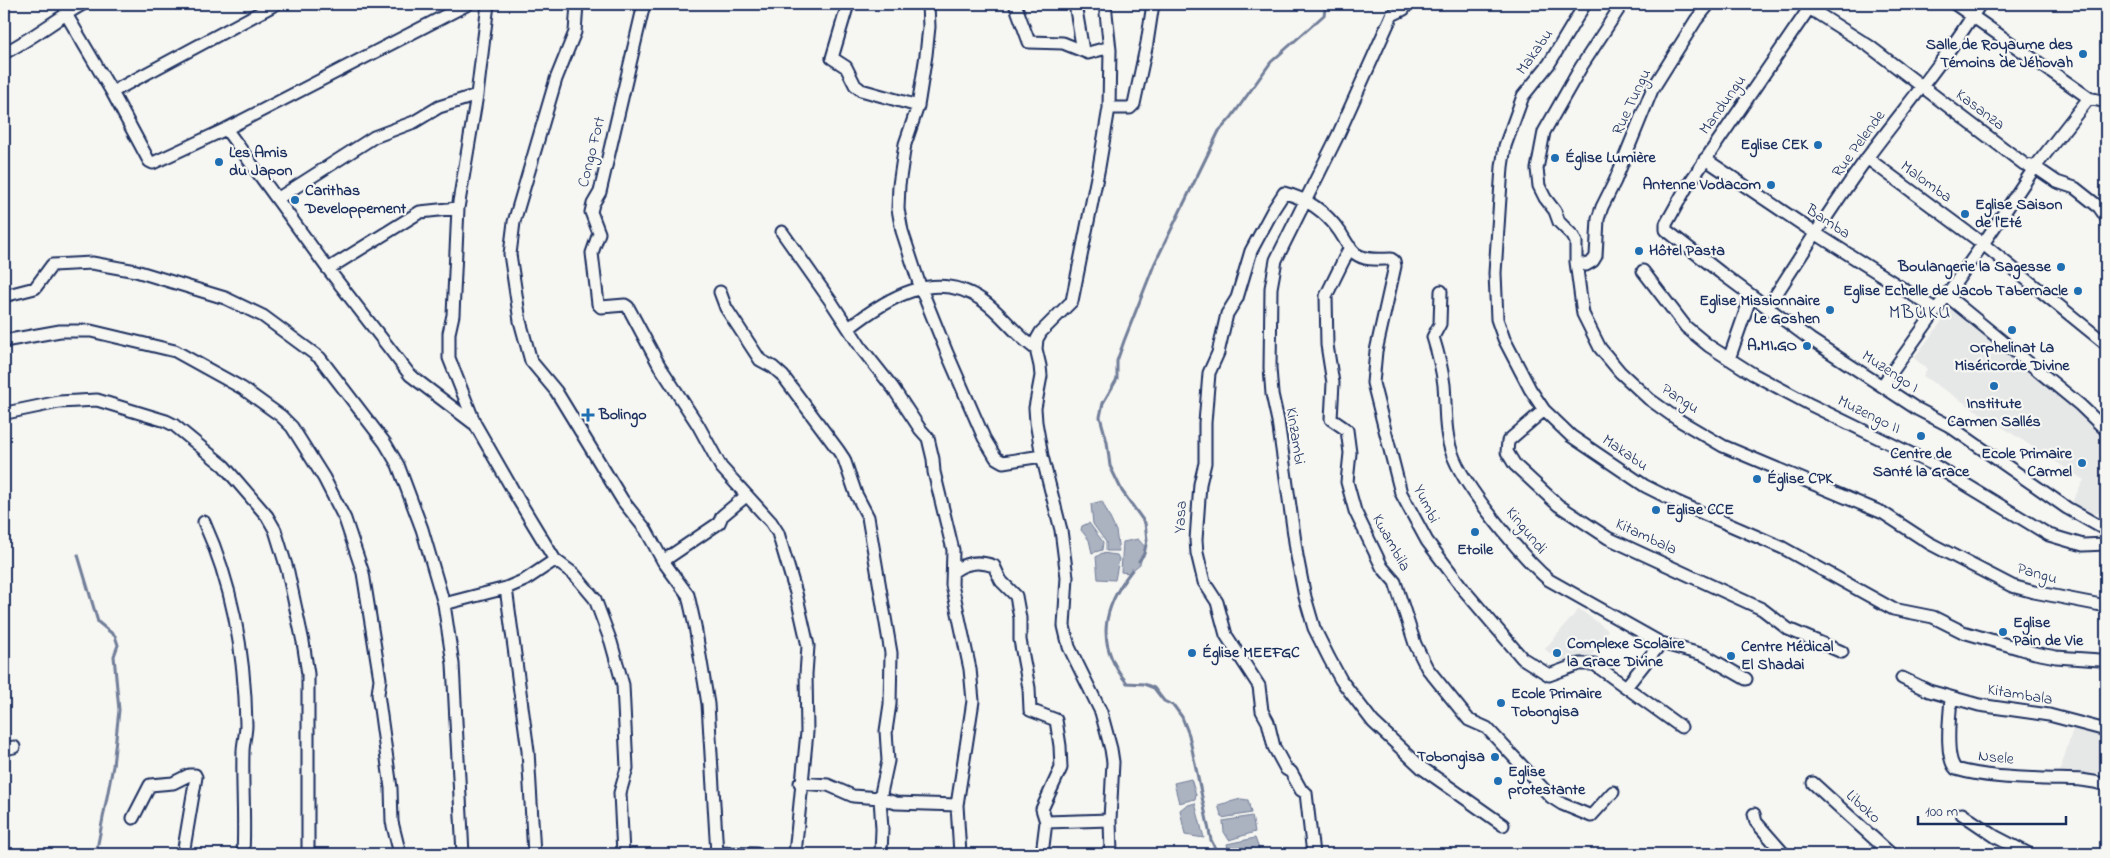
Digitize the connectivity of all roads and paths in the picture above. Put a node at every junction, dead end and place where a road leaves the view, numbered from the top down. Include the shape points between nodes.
1 (83, 4) edge
2 (276, 4) edge
3 (468, 4) edge
4 (488, 4) edge
5 (577, 4) edge
6 (644, 4) edge
7 (848, 4) edge
8 (928, 4) edge
9 (1015, 4) edge
10 (1075, 4) edge
11 (1105, 4) edge
12 (1153, 4) edge
13 (1407, 4) edge
14 (1585, 4) edge
15 (1622, 4) edge
16 (1709, 4) edge
17 (1955, 4) edge
18 (1980, 4) edge
19 (1810, 6) edge
20 (65, 9) edge
21 (1973, 16) junction
22 (1110, 50) junction
23 (1083, 51) junction
24 (4, 53) edge
25 (1922, 87) junction
26 (112, 92) junction
27 (477, 95) junction
28 (2089, 98) junction
29 (2106, 102) edge
30 (918, 106) junction
31 (1109, 108) junction
32 (226, 129) junction
33 (1867, 158) junction
34 (1705, 159) junction
35 (2035, 167) junction
36 (277, 199) junction
37 (1307, 200) junction
38 (458, 208) junction
39 (2106, 217) edge
40 (1665, 227) joint
41 (782, 232) dead end
42 (1815, 233) junction
43 (1983, 244) junction
44 (1350, 247) junction
45 (1576, 262) junction
46 (328, 269) junction
47 (1643, 271) dead end
48 (920, 286) junction
49 (1440, 290) dead end
50 (720, 292) dead end
51 (1946, 295) junction
52 (4, 296) edge
53 (1752, 296) junction
54 (1768, 307) junction
55 (1935, 309) junction
56 (849, 328) junction
57 (4, 341) edge
58 (2106, 344) edge
59 (1036, 349) junction
60 (1729, 359) junction
61 (1882, 386) junction
62 (1544, 410) junction
63 (6, 414) dead end
64 (475, 424) junction
65 (2106, 430) edge
66 (1042, 456) junction
67 (746, 496) junction
68 (204, 522) dead end
69 (2106, 530) edge
70 (2106, 544) edge
71 (555, 560) junction
72 (663, 561) junction
73 (954, 571) junction
74 (506, 588) junction
75 (444, 604) junction
76 (2106, 606) edge
77 (1661, 643) junction
78 (1842, 652) dead end
79 (2106, 662) edge
80 (1902, 678) dead end
81 (1746, 679) dead end
82 (1626, 687) junction
83 (1951, 698) junction
84 (1681, 727) dead end
85 (2106, 730) edge
86 (800, 783) junction
87 (1814, 783) dead end
88 (2106, 785) edge
89 (1613, 792) dead end
90 (880, 798) junction
91 (957, 805) junction
92 (1754, 814) dead end
93 (1962, 814) dead end
94 (132, 818) dead end
95 (1110, 820) junction
96 (1046, 822) junction
97 (1503, 825) dead end
98 (795, 852) edge
99 (717, 853) edge
100 (183, 854) edge
101 (242, 854) edge
102 (308, 854) edge
103 (400, 854) edge
104 (463, 854) edge
105 (534, 854) edge
106 (623, 854) edge
107 (756, 854) edge
108 (881, 854) edge
109 (960, 854) edge
110 (1042, 854) edge
111 (1111, 854) edge
112 (1313, 854) edge
113 (1784, 854) edge
114 (1891, 854) edge
115 (2029, 854) edge

1 - 20 street
2 - 26 street
3 - 32 street
4 - 27 street
5 - 72 street via 575,32 556,79 514,222 510,254 517,302 531,361 556,391
6 - 67 street, Congo Fort via 600,192 591,212 598,233 592,253 600,306 628,307 721,468
7 - 30 street via 832,58 846,67 861,90
8 - 30 street via 928,41
9 - 23 street via 1029,42 1063,43
10 - 23 street
11 - 22 street
12 - 31 street via 1134,104 1130,108
13 - 37 street, Kinzambi via 1392,15
14 - 62 street, Makabu via 1549,64 1523,96 1505,146 1502,167 1495,273 1497,319 1504,339
15 - 45 street, Pangu via 1544,132 1537,169 1539,186 1559,222 1576,242
16 - 45 street, Rue Tungu via 1652,90 1602,207 1598,219 1596,256 1586,265
17 - 21 street
18 - 21 street, Rue Pelende
19 - 25 street, Kasanza
19 - 34 street, Mandungu
20 - 24 street via 28,41
20 - 26 street
21 - 25 street, Rue Pelende
21 - 28 street
22 - 23 street
22 - 31 street
25 - 33 street, Rue Pelende
25 - 35 street, Kasanza via 2024,164
26 - 32 street via 153,163
27 - 36 street via 439,107 414,122 374,137
27 - 38 street
28 - 29 street
28 - 35 street
30 - 48 street via 905,144 898,208
31 - 59 street via 1075,292 1068,307 1041,332
32 - 36 street
33 - 42 street, Rue Pelende
33 - 43 street, Malomba
34 - 40 street, Mandungu
34 - 42 street, Bamba
35 - 39 street, Kasanza via 2057,182 2075,188 2099,207
35 - 43 street
36 - 46 street
37 - 44 street via 1332,220
37 - 97 street, Kinzambi via 1272,272 1270,368 1297,556 1314,628 1341,680 1373,722 1422,768
37 - 112 street, Yasa via 1282,194 1251,251 1237,298 1227,314 1208,379 1205,463 1200,484 1196,540 1204,582 1217,602 1226,635 1259,686 1262,711 1274,747 1286,769 1306,793
38 - 46 street via 420,212
38 - 64 street via 448,358
40 - 53 street, Muzengo I
41 - 56 street
42 - 54 street, Rue Pelende
42 - 55 street, Bamba
43 - 51 street
43 - 58 street, Malomba
44 - 82 street, Yumbi via 1363,257 1394,261 1372,383 1401,493 1427,541 1522,658 1550,676 1579,664 1594,664
44 - 89 street, Kwambila via 1326,296 1327,345 1333,383 1331,420 1347,430 1350,453 1348,482 1355,511 1382,567 1394,582 1415,644 1427,668 1469,720 1487,728 1551,797 1591,816
45 - 76 street, Pangu via 1583,314 1597,343 1634,386 1677,419 1723,446 1883,513 1929,543 2012,586
46 - 64 street via 410,375
47 - 60 street, Muzengo II via 1686,327
48 - 56 street via 876,307
48 - 59 street via 950,286 968,292 982,300
48 - 66 street via 968,401 996,458 1003,462
49 - 77 street, Kingundi via 1440,324 1433,337 1442,374 1452,454 1467,481 1524,555 1549,580
50 - 90 street via 726,308 760,360 783,376 844,459 868,517 891,653 886,731 888,761
51 - 55 street
51 - 65 street
52 - 75 street via 35,288 52,265 92,263 136,271 225,298 263,316 320,358 385,443 398,465 422,529
53 - 54 street, Muzengo I
53 - 60 street
54 - 61 street, Muzengo I
55 - 61 street
56 - 73 street via 928,438 953,550
57 - 103 street via 60,331 91,331 175,351 242,388 292,427 338,503 363,573 380,674 378,694 391,788 392,822
59 - 66 street via 1040,376 1035,408
60 - 70 street, Muzengo II via 1812,405 1932,464 2049,534 2083,545
61 - 69 street, Muzengo I via 1948,425 2067,508
62 - 78 street, Kitambala via 1508,441 1507,452 1515,464 1558,505 1608,538 1762,610 1788,629
62 - 79 street, Makabu via 1571,436 1645,486 1783,548 1893,609 1933,617 1963,632 2035,653
63 - 102 street via 59,402 97,400 166,421 224,466 267,516 275,530 288,572 308,674
64 - 71 street
66 - 95 street via 1060,530 1067,577 1064,626 1070,647 1101,712 1111,749
67 - 72 street via 722,516 719,523
67 - 86 street via 778,533 807,632 807,732
68 - 101 street via 220,559 244,666 246,728 242,752 245,822
71 - 74 street
71 - 106 street via 574,574 595,598 622,681 626,768 620,793
72 - 99 street via 688,595 695,626 708,704
73 - 91 street via 952,585 970,669 973,700
73 - 96 street via 962,565 986,563 994,566 1001,581 1016,596 1030,710 1056,720 1060,746 1061,768 1042,809
74 - 75 street
74 - 105 street via 528,751
75 - 104 street via 453,664
77 - 81 street, Kingundi via 1704,655
77 - 82 street
80 - 83 street, Kitambala
82 - 84 street, Yumbi
83 - 85 street, Kitambala via 1980,706 2049,715
83 - 88 street, Nsele via 1949,749 1956,769
86 - 90 street via 828,785 853,796
86 - 98 street
87 - 114 street, Liboko
90 - 91 street via 896,803
90 - 108 street
91 - 109 street
92 - 113 street via 1756,822
93 - 115 street
94 - 100 street via 150,786 173,783 195,775
95 - 96 street
95 - 111 street
96 - 110 street
99 - 107 street

